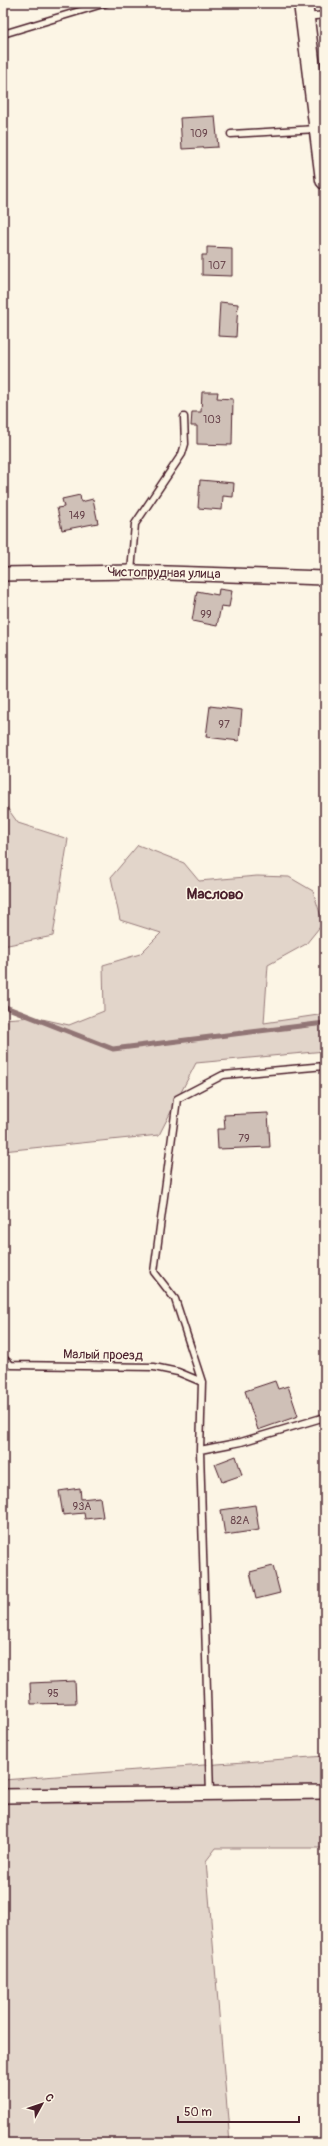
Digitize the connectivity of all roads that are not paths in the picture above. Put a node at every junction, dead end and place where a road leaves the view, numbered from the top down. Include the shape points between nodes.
1 (106, 3) edge
2 (304, 10) edge
3 (325, 15) edge
4 (3, 34) edge
5 (319, 129) junction
6 (231, 134) dead end
7 (325, 180) edge
8 (184, 417) dead end
9 (131, 572) junction
10 (3, 574) edge
11 (325, 578) edge
12 (325, 1066) edge
13 (3, 1358) edge
14 (202, 1382) junction
15 (325, 1417) edge
16 (200, 1450) junction
17 (325, 1792) edge
18 (210, 1794) junction
19 (3, 1796) edge

1 - 4 lane
2 - 3 lane
2 - 5 main road
5 - 6 lane
5 - 7 main road
8 - 9 lane via 185,444 182,454 135,524
9 - 10 street, Чистопрудная улица
9 - 11 street, Чистопрудная улица
12 - 14 lane via 223,1074 177,1099 154,1272 175,1300
13 - 14 lane, Малый проезд via 11,1365 154,1367 178,1372
14 - 16 lane
15 - 16 lane via 241,1442
16 - 18 lane
17 - 18 street
18 - 19 street

